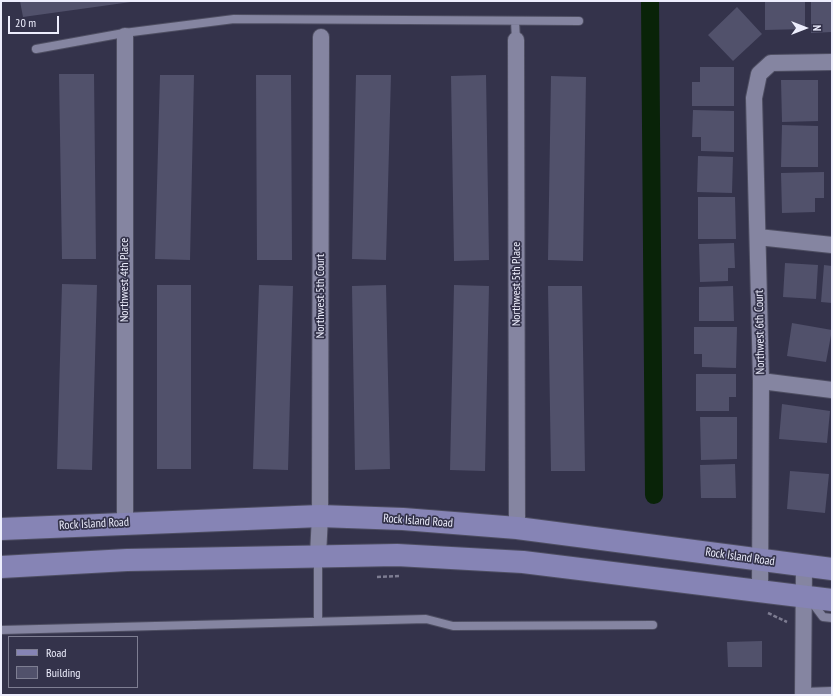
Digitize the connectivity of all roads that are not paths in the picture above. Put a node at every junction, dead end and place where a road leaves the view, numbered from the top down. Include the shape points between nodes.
1 (322, 19) junction
2 (515, 21) junction
3 (579, 21) dead end
4 (125, 35) junction
5 (321, 37) joint
6 (516, 40) joint
7 (36, 49) dead end
8 (832, 62) edge
9 (758, 237) junction
10 (832, 245) edge
11 (761, 381) junction
12 (832, 390) edge
13 (320, 516) junction
14 (125, 523) junction
15 (517, 528) junction
16 (1, 529) edge
17 (318, 555) junction
18 (761, 560) junction
19 (804, 566) junction
20 (1, 567) edge
21 (830, 567) edge
22 (806, 597) junction
23 (832, 600) edge
24 (761, 602) junction
25 (832, 618) edge
26 (318, 622) junction
27 (653, 625) dead end
28 (1, 630) edge
29 (832, 691) edge
30 (803, 693) edge

1 - 2 lane
1 - 4 lane via 234,19
1 - 5 lane
2 - 3 lane
2 - 6 lane
4 - 7 lane
4 - 14 street, Northwest 4th Place
5 - 13 street, Northwest 5th Court
6 - 15 street, Northwest 5th Place
8 - 9 street, Northwest 6th Court via 771,63 759,74 754,98
9 - 10 street
9 - 11 street, Northwest 6th Court
11 - 12 street
11 - 18 street, Northwest 6th Court
13 - 14 main road, Rock Island Road
13 - 15 main road, Rock Island Road
13 - 17 street, Northwest 5th Court
14 - 16 main road, Rock Island Road
15 - 18 main road, Rock Island Road
17 - 20 main road via 127,560
17 - 24 main road via 397,555 523,562
17 - 26 lane
18 - 19 main road, Rock Island Road
18 - 24 street, Northwest 6th Court
19 - 21 main road, Rock Island Road
19 - 22 street
22 - 23 main road
22 - 24 main road
22 - 25 lane via 823,617
22 - 30 street via 803,625
26 - 27 lane via 426,619 453,626
26 - 28 lane
29 - 30 lane

